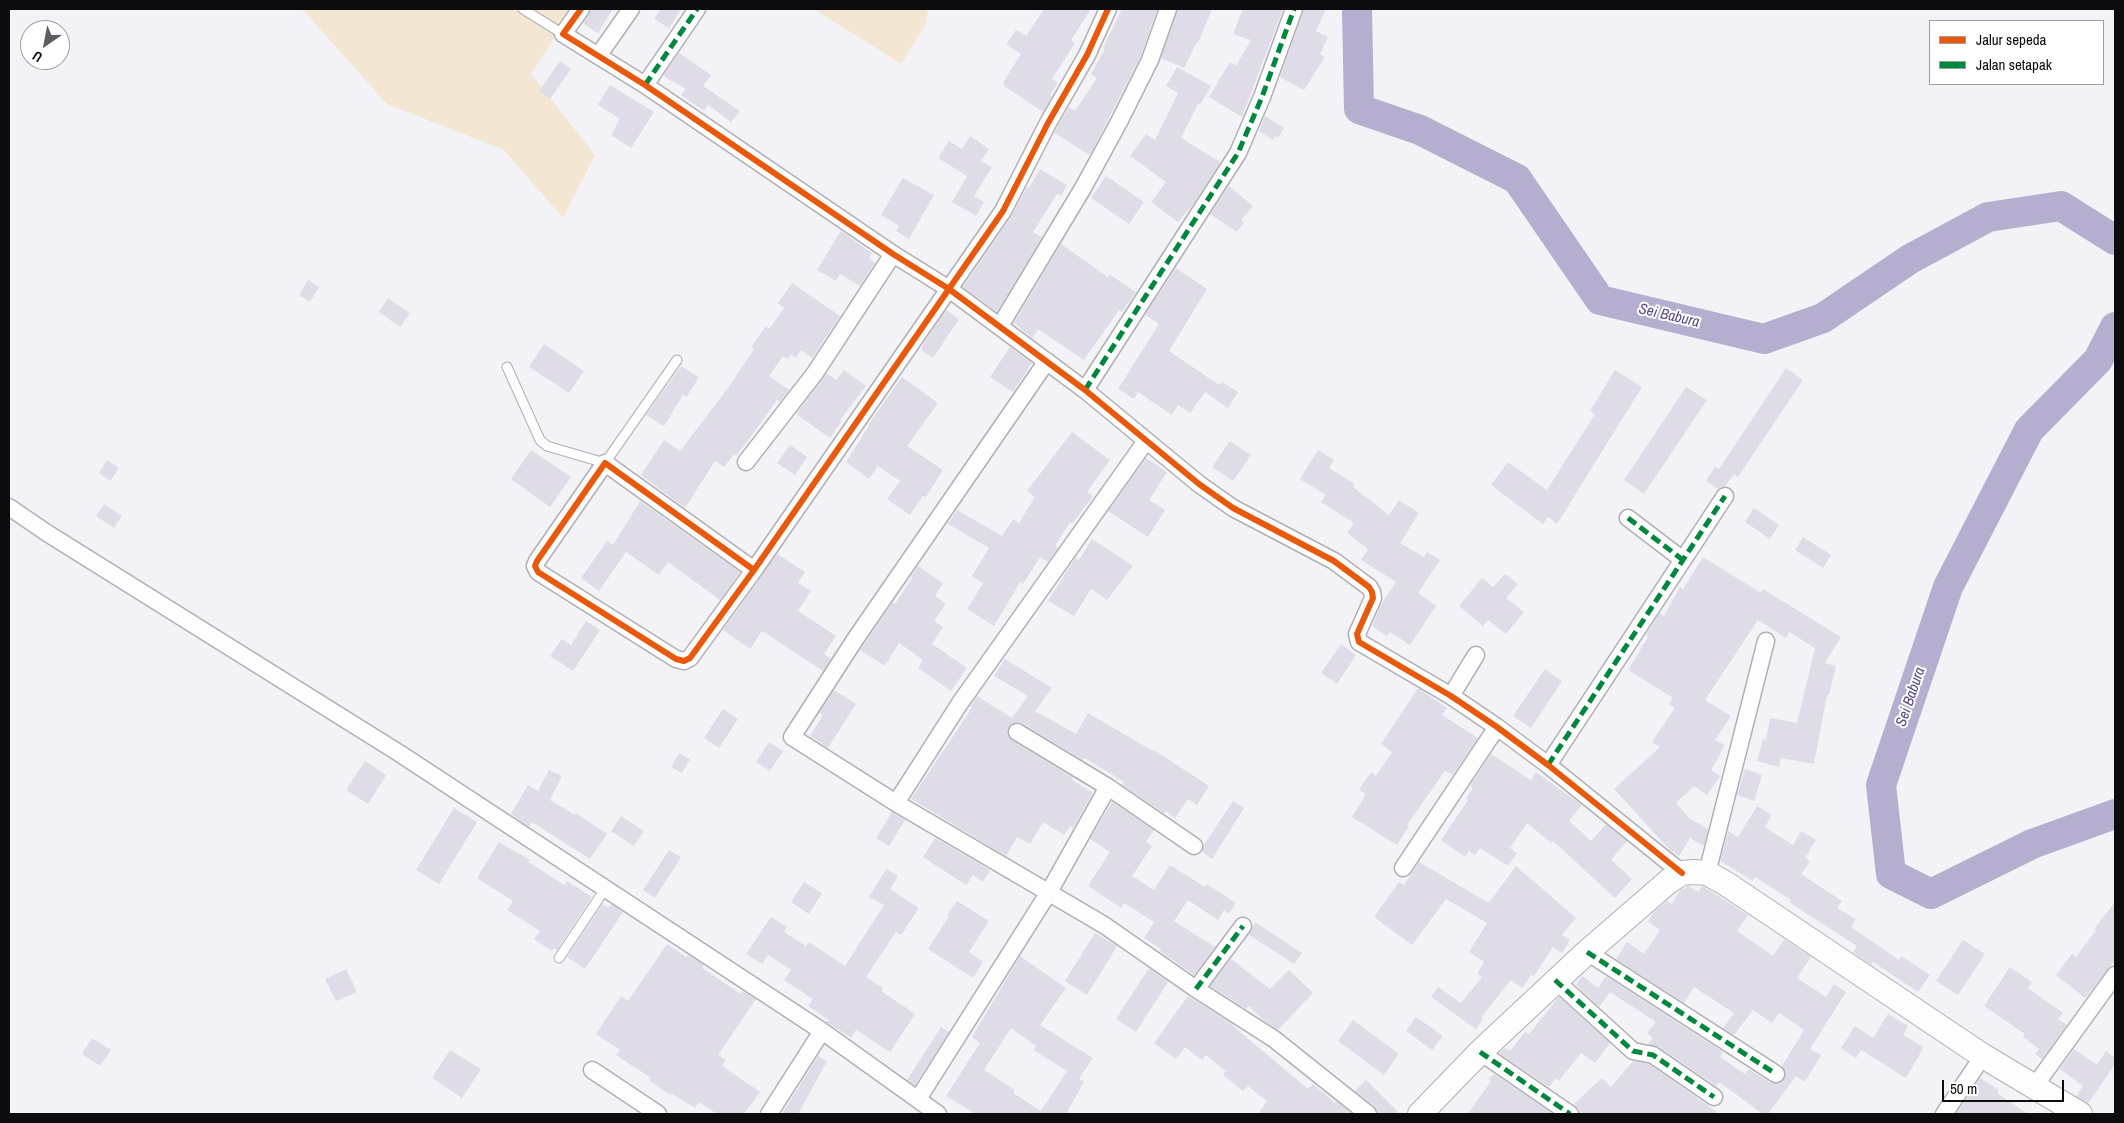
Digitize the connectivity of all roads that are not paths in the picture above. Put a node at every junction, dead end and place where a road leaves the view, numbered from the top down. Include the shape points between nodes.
1 (582, 9) edge
2 (631, 9) edge
3 (697, 9) edge
4 (1108, 9) edge
5 (1168, 9) edge
6 (1294, 9) edge
7 (528, 10) edge
8 (563, 34) junction
9 (598, 56) junction
10 (645, 85) junction
11 (893, 254) junction
12 (949, 289) junction
13 (1000, 326) junction
14 (677, 360) dead end
15 (1047, 361) junction
16 (507, 367) dead end
17 (1085, 390) junction
18 (1146, 441) junction
19 (746, 462) dead end
20 (605, 463) junction
21 (1726, 496) dead end
22 (9, 507) edge
23 (1628, 518) dead end
24 (1684, 560) junction
25 (754, 570) junction
26 (1766, 641) dead end
27 (1476, 655) dead end
28 (1451, 696) junction
29 (1497, 727) junction
30 (1017, 732) dead end
31 (1548, 765) junction
32 (1108, 787) junction
33 (896, 803) junction
34 (1194, 846) dead end
35 (1403, 868) dead end
36 (1682, 873) junction
37 (1707, 873) junction
38 (604, 889) junction
39 (1049, 892) junction
40 (1243, 926) dead end
41 (1587, 952) junction
42 (559, 958) dead end
43 (2115, 975) edge
44 (1555, 980) junction
45 (1196, 989) junction
46 (822, 1031) junction
47 (1480, 1052) junction
48 (1983, 1056) junction
49 (592, 1070) dead end
50 (1776, 1074) dead end
51 (2034, 1087) junction
52 (1714, 1097) dead end
53 (918, 1099) junction
54 (658, 1114) edge
55 (769, 1114) edge
56 (938, 1114) edge
57 (1368, 1114) edge
58 (1420, 1114) edge
59 (1570, 1114) edge
60 (1944, 1114) edge
61 (2080, 1114) edge

1 - 8 street
2 - 9 street
3 - 10 street
4 - 12 street via 1087,55 1002,211
5 - 13 street via 1150,60 1119,122
6 - 17 street via 1238,153
7 - 8 lane
8 - 9 street
9 - 10 street
10 - 11 street
11 - 12 street
11 - 19 street via 815,373
12 - 13 street
12 - 25 street
13 - 15 street
14 - 20 lane
15 - 17 street
15 - 33 street via 861,630 792,736
16 - 20 lane via 540,440 547,446
17 - 18 street
18 - 28 street via 1233,508 1334,561 1369,587 1372,598 1357,634 1359,642
18 - 33 street via 960,703
20 - 25 street
20 - 25 street via 537,560 538,572 684,661 690,658
21 - 24 street
22 - 38 street via 399,753
23 - 24 street
24 - 31 street
26 - 37 street
27 - 28 street
28 - 29 street
29 - 31 street
29 - 35 street
30 - 32 street
31 - 36 street
32 - 34 street
32 - 39 street
33 - 39 street
36 - 37 main road
36 - 41 main road
37 - 48 main road
38 - 42 lane
38 - 46 street
39 - 45 street via 1104,925
39 - 53 street
40 - 45 street
41 - 44 main road
41 - 50 street
43 - 51 street
44 - 47 main road
44 - 52 street via 1633,1051 1653,1055
45 - 57 street via 1274,1039
46 - 53 street
46 - 55 street
47 - 58 main road
47 - 59 street
48 - 51 main road
48 - 60 street
49 - 54 street
51 - 61 main road
53 - 56 street

